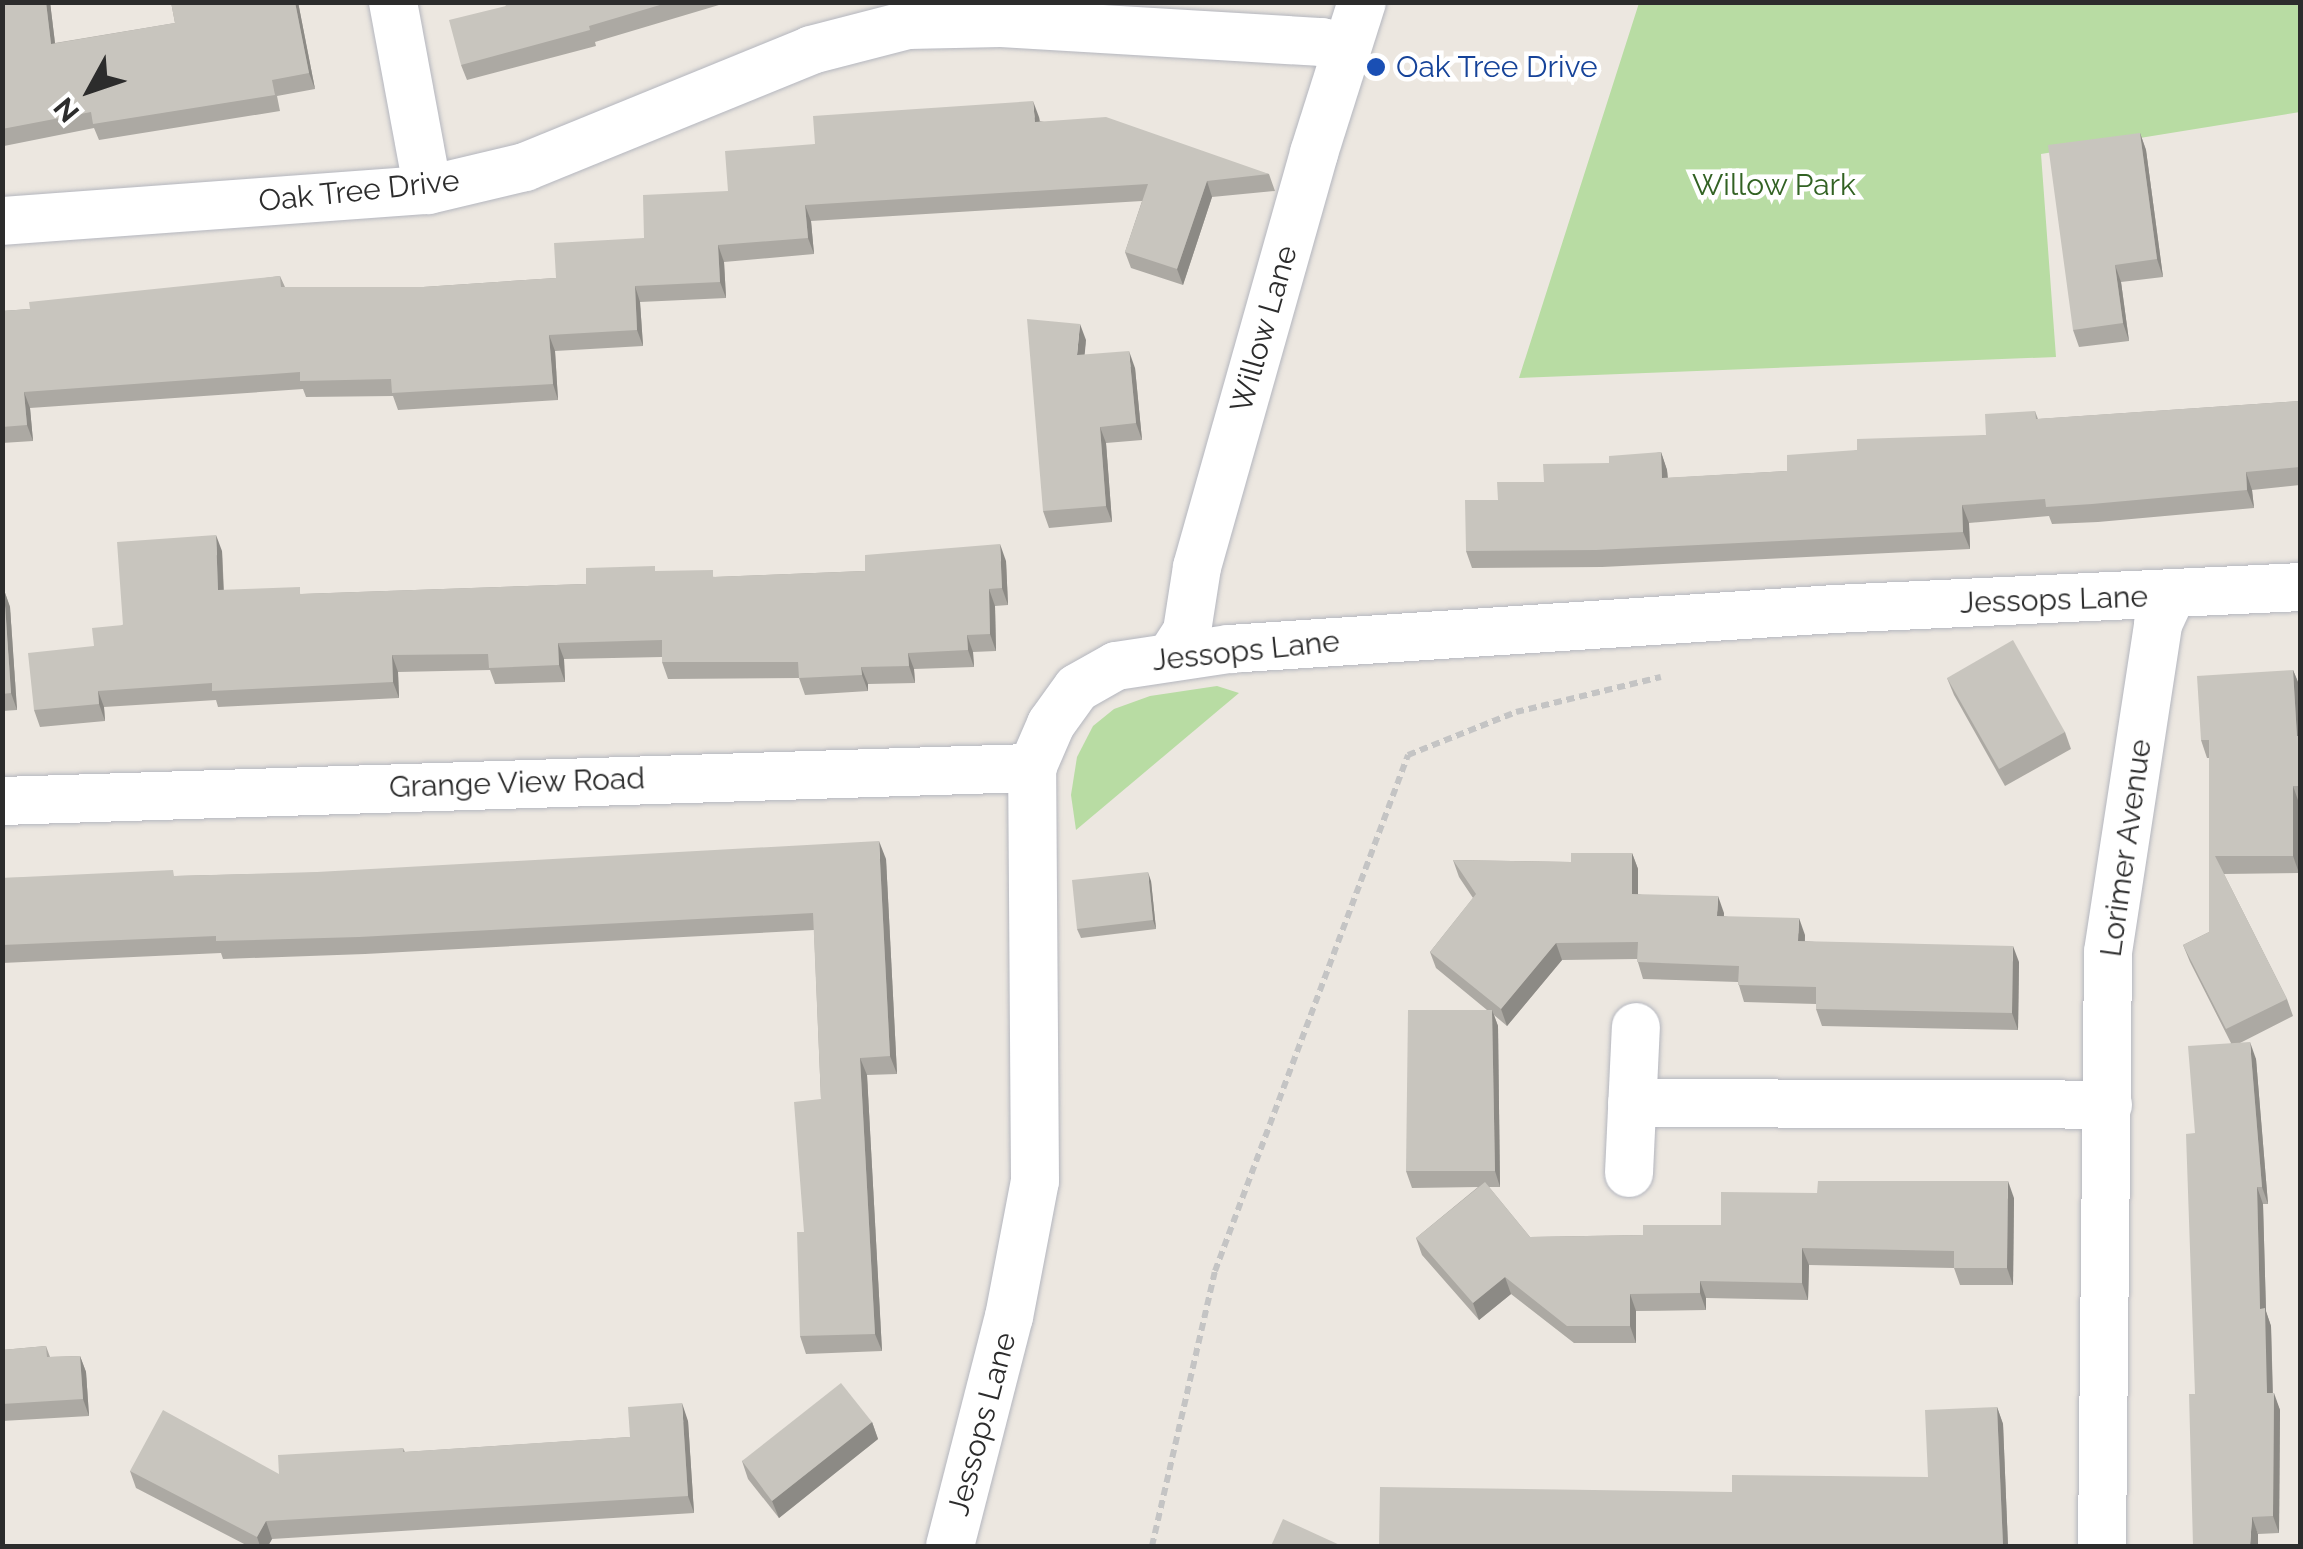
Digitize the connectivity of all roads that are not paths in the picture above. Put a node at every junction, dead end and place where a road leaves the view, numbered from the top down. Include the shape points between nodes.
1 (393, 2) edge
2 (1362, 2) edge
3 (1001, 13) edge
4 (1346, 51) junction
5 (428, 190) junction
6 (2, 220) edge
7 (2300, 588) edge
8 (2171, 596) junction
9 (1171, 656) junction
10 (1032, 768) junction
11 (2, 800) edge
12 (1636, 1027) dead end
13 (1632, 1103) junction
14 (2108, 1104) junction
15 (1628, 1174) dead end
16 (950, 1546) edge
17 (2102, 1546) edge

1 - 5 street
2 - 4 street, Willow Lane
3 - 4 street, Oak Tree Drive via 1322,42
3 - 5 street, Oak Tree Drive via 908,25 811,50 526,167
4 - 9 street, Willow Lane via 1197,567 1187,631
5 - 6 street, Oak Tree Drive
7 - 8 street, Jessops Lane
8 - 9 street, Jessops Lane via 1835,608
8 - 14 street, Lorimer Avenue via 2158,624 2108,952
9 - 10 street, Jessops Lane via 1116,666 1077,688 1051,724
10 - 11 street, Grange View Road
10 - 16 street, Jessops Lane via 1035,1182 1009,1317
12 - 13 street
13 - 14 street
13 - 15 street
14 - 17 street, Lorimer Avenue

